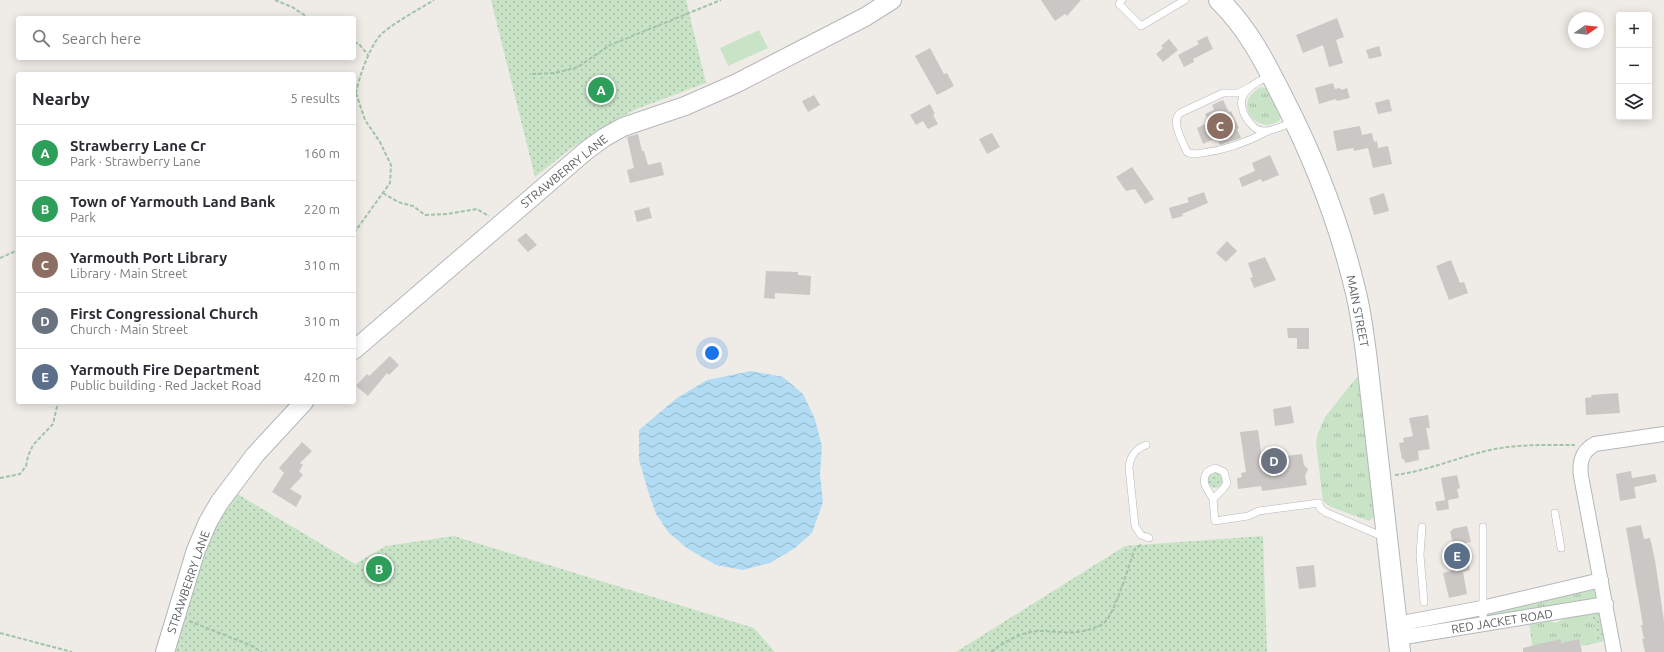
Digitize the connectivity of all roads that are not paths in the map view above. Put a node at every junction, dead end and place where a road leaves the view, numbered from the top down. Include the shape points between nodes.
1 (892, 0) edge
2 (1122, 0) edge
3 (1219, 0) edge
4 (1180, 1) edge
5 (1272, 75) junction
6 (1252, 86) junction
7 (1295, 121) junction
8 (1268, 131) junction
9 (356, 348) edge
10 (302, 404) edge
11 (1664, 434) edge
12 (1146, 445) dead end
13 (1213, 499) dead end
14 (1555, 513) dead end
15 (1422, 527) dead end
16 (1484, 527) dead end
17 (1149, 538) road end
18 (1387, 538) junction
19 (1561, 548) dead end
20 (1601, 580) junction
21 (1424, 602) dead end
22 (1606, 604) junction
23 (1482, 608) junction
24 (1483, 625) junction
25 (1398, 638) edge
26 (165, 652) edge
27 (1614, 652) edge

1 - 9 street, STRAWBERRY LANE via 805,49 718,92 614,131 587,150
2 - 4 lane via 1119,4 1142,26
3 - 5 main road, MAIN STREET via 1245,30
5 - 6 lane
5 - 7 main road, MAIN STREET
6 - 8 lane via 1242,99 1242,106 1250,124 1258,130
6 - 8 lane via 1238,93 1226,92 1217,95 1176,115 1175,122 1187,152 1192,154 1225,150
7 - 8 lane
7 - 18 main road, MAIN STREET via 1330,204 1356,289 1368,361
10 - 26 street, STRAWBERRY LANE via 255,455 219,503 202,536
11 - 20 street via 1601,442 1587,448 1582,456 1581,476
12 - 17 lane via 1138,448 1133,454 1129,468 1135,526 1141,535
13 - 18 lane via 1216,520 1319,503 1325,512
14 - 19 lane
15 - 21 lane via 1420,555
16 - 23 lane
18 - 25 main road, MAIN STREET
20 - 22 street
20 - 23 street, RED JACKET ROAD
22 - 24 street, RED JACKET ROAD
22 - 27 street
23 - 24 lane
23 - 25 street, RED JACKET ROAD
24 - 25 street, RED JACKET ROAD

